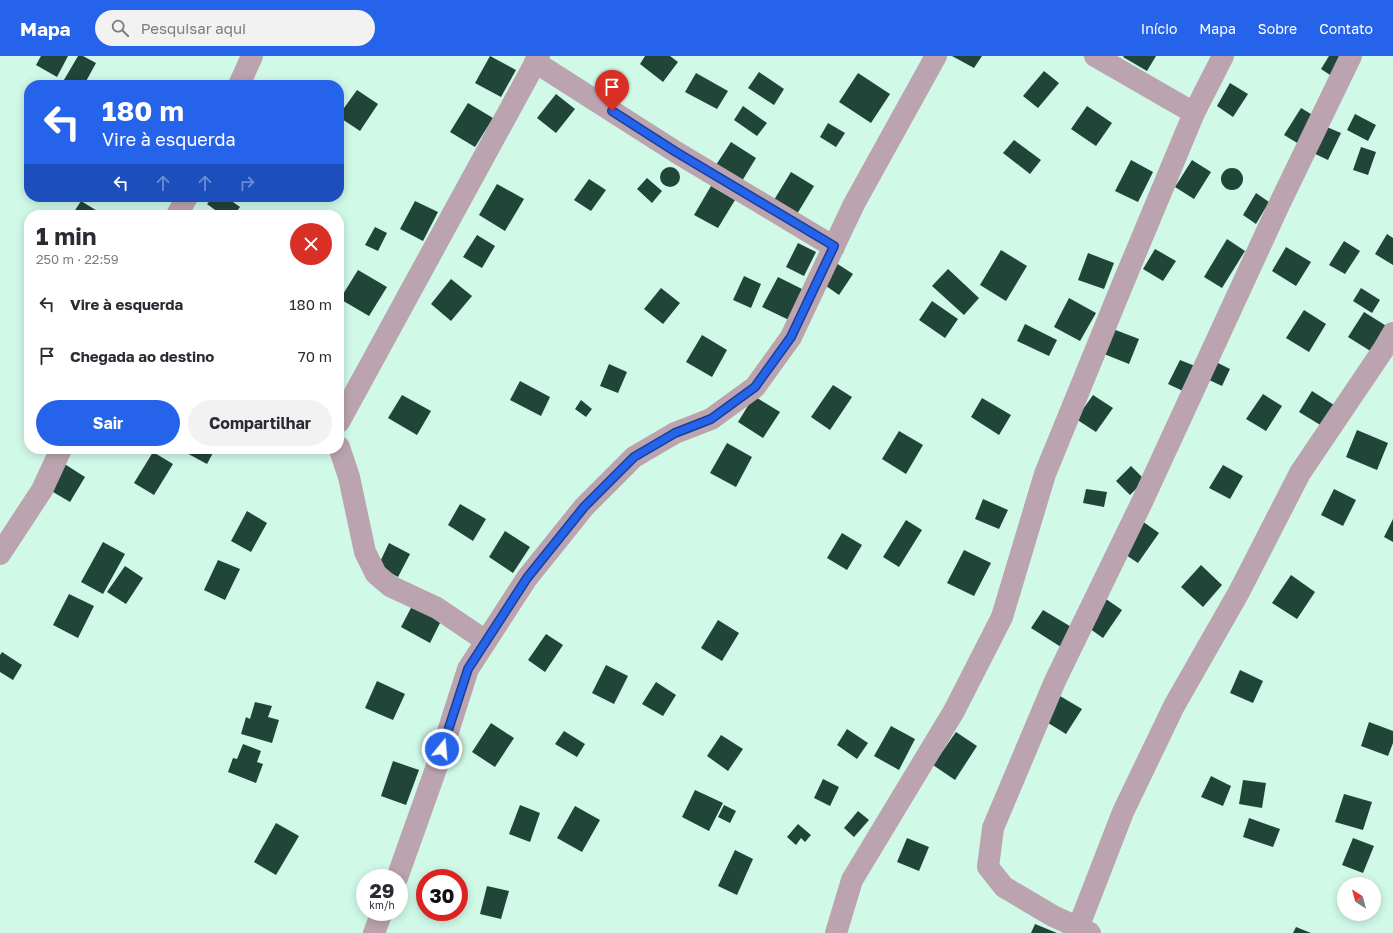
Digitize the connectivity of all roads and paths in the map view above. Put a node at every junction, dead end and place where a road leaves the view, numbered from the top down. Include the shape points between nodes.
1 (252, 56) edge
2 (936, 56) edge
3 (1095, 56) edge
4 (1223, 56) edge
5 (1351, 56) edge
6 (537, 59) edge
7 (241, 80) edge
8 (1194, 113) junction
9 (834, 246) junction
10 (1393, 333) edge
11 (344, 413) edge
12 (59, 454) edge
13 (341, 454) edge
14 (0, 554) edge
15 (486, 641) junction
16 (400, 869) edge
17 (379, 921) edge
18 (1084, 930) edge
19 (374, 933) edge
20 (836, 933) edge

1 - 7 street
2 - 9 street via 854,204
3 - 8 street
4 - 8 street
5 - 18 street via 1278,205 1142,502 1055,681 993,828 988,867 1004,887 1053,916
6 - 9 street via 676,152
6 - 11 street
8 - 20 street via 1044,474 1002,617 954,711 852,880
9 - 15 street via 791,337 755,387 711,419 675,433 634,457 584,507 531,572
10 - 18 street via 1300,473 1240,592 1174,706 1123,812
12 - 14 street via 42,490
13 - 15 street via 349,477 365,552 376,574 390,586 437,608
15 - 16 street via 468,669
17 - 19 street

